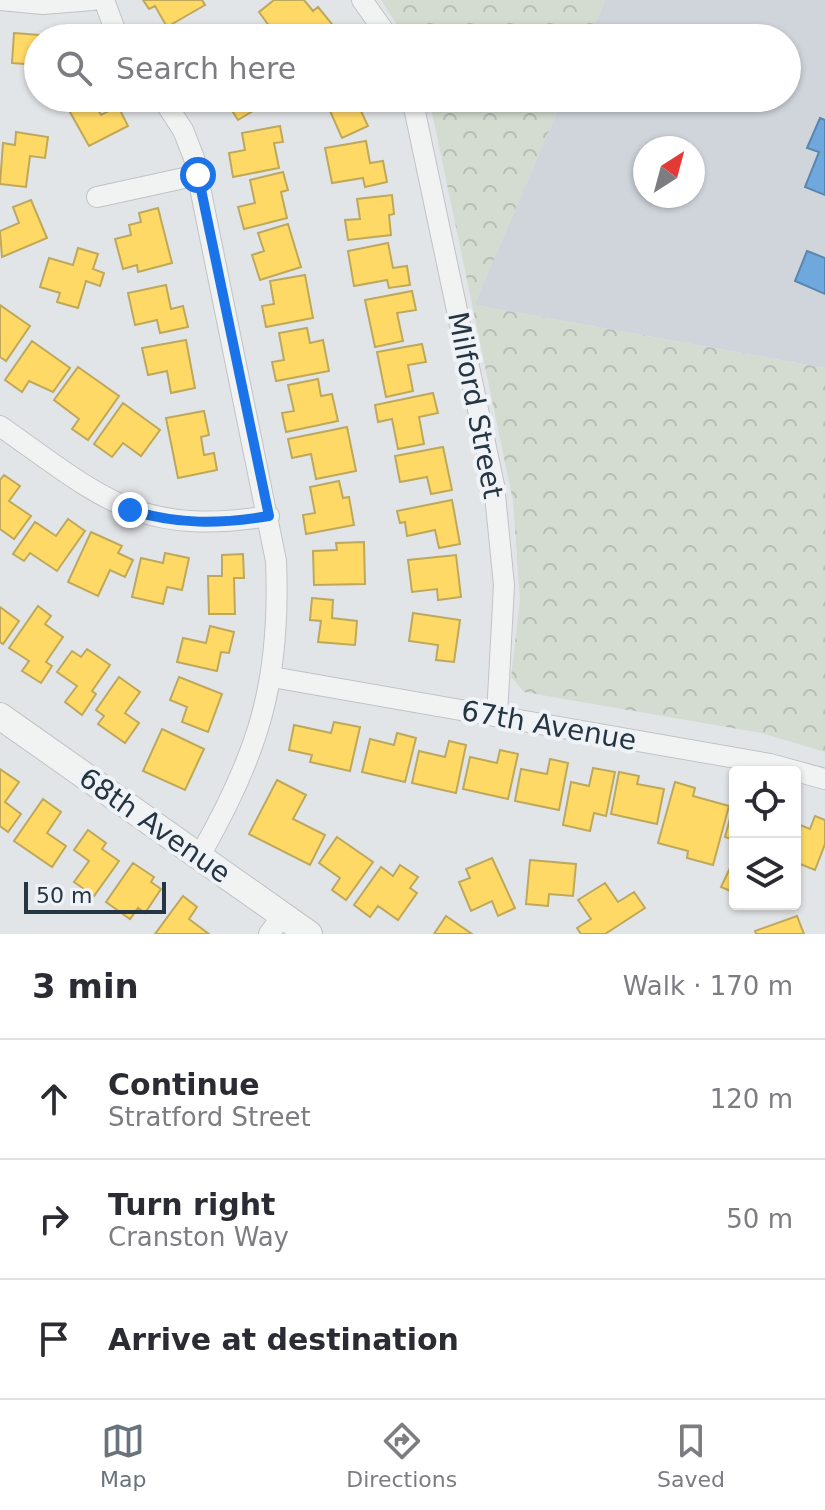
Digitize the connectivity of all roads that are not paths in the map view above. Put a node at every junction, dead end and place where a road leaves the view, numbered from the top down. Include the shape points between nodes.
1 (0, 0) edge
2 (93, 0) edge
3 (104, 0) edge
4 (362, 0) edge
5 (113, 24) edge
6 (379, 24) edge
7 (171, 112) edge
8 (415, 112) edge
9 (198, 175) junction
10 (97, 197) dead end
11 (0, 426) edge
12 (269, 516) junction
13 (272, 677) junction
14 (0, 716) edge
15 (497, 716) junction
16 (825, 779) edge
17 (199, 857) junction
18 (276, 924) edge
19 (309, 934) edge

1 - 2 street
3 - 5 street
4 - 6 street
7 - 9 street
8 - 15 street, Milford Street via 494,485 504,585
9 - 10 street
9 - 12 street
11 - 12 street via 99,495 130,510 188,523
12 - 13 street via 278,614
13 - 15 street, 67th Avenue
13 - 17 street via 249,763
14 - 17 street, 68th Avenue
15 - 16 street, 67th Avenue via 770,764
17 - 18 street, 68th Avenue
18 - 19 street, 68th Avenue

